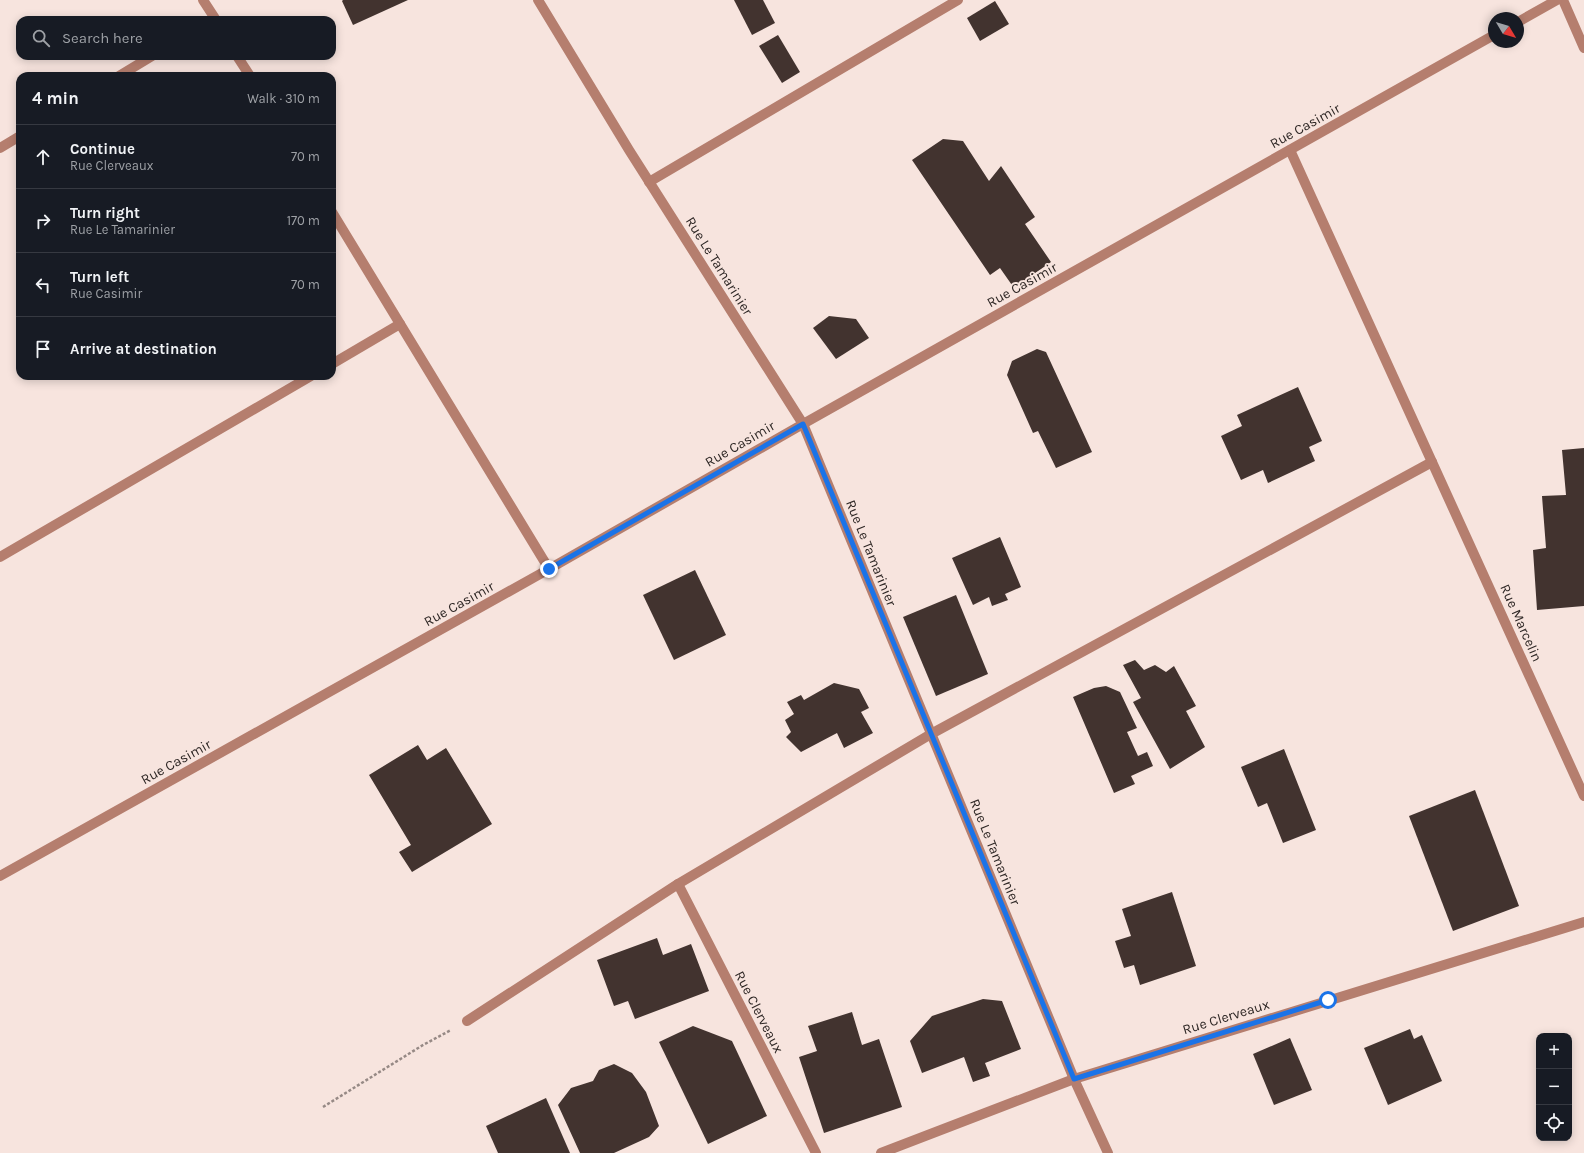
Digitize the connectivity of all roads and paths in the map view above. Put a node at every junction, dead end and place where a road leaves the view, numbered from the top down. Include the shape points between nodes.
1 (204, 0) edge
2 (538, 0) edge
3 (958, 0) edge
4 (1557, 0) edge
5 (1564, 0) edge
6 (212, 16) edge
7 (1524, 19) edge
8 (1488, 39) edge
9 (1584, 48) edge
10 (145, 60) edge
11 (240, 60) edge
12 (126, 72) edge
13 (248, 72) edge
14 (16, 138) edge
15 (0, 148) edge
16 (1290, 150) junction
17 (649, 182) junction
18 (336, 219) edge
19 (400, 324) junction
20 (336, 362) edge
21 (304, 380) edge
22 (803, 424) junction
23 (1432, 462) junction
24 (0, 557) edge
25 (549, 569) junction
26 (931, 734) junction
27 (1584, 796) edge
28 (0, 876) edge
29 (678, 884) junction
30 (1584, 922) edge
31 (467, 1021) joint
32 (1074, 1079) junction
33 (323, 1107) dead end
34 (816, 1153) edge
35 (881, 1153) edge
36 (1108, 1153) edge

1 - 6 street
2 - 17 street, Rue Le Tamarinier
3 - 17 street
4 - 7 street
5 - 9 street
8 - 16 street, Rue Casimir
10 - 12 street
11 - 13 street
14 - 15 street
16 - 22 street, Rue Casimir
16 - 23 street, Rue Marcelin
17 - 22 street, Rue Le Tamarinier
18 - 19 street
19 - 20 street
19 - 25 street
21 - 24 street
22 - 25 street, Rue Casimir
22 - 26 street, Rue Le Tamarinier
23 - 26 street
23 - 27 street, Rue Marcelin
25 - 28 street, Rue Casimir
26 - 29 street
26 - 32 street, Rue Le Tamarinier
29 - 31 street
29 - 34 street, Rue Clerveaux
30 - 32 street, Rue Clerveaux
31 - 33 path
32 - 35 street, Rue Clerveaux
32 - 36 street, Rue Le Tamarinier

